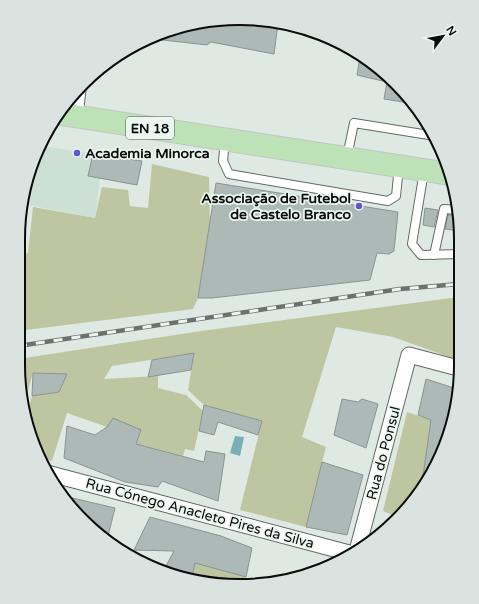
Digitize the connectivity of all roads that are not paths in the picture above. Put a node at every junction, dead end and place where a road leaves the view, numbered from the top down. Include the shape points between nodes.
1 (72, 106) edge
2 (68, 115) edge
3 (426, 135) edge
4 (225, 139) junction
5 (347, 158) junction
6 (399, 166) junction
7 (424, 170) junction
8 (444, 173) edge
9 (452, 210) edge
10 (454, 254) edge
11 (434, 255) junction
12 (454, 367) edge
13 (55, 475) edge
14 (359, 543) edge
15 (344, 552) edge

1 - 2 street
2 - 4 main road, EN 18
3 - 5 lane via 354,123
4 - 5 main road, EN 18
4 - 6 lane via 223,161 229,174 388,201 396,196
5 - 6 main road, EN 18
6 - 7 main road, EN 18
7 - 8 main road, EN 18
7 - 11 lane via 412,244 422,255
9 - 11 lane via 444,209
10 - 11 lane
12 - 14 street, Rua do Ponsul via 409,355
13 - 15 street, Rua Cónego Anacleto Pires da Silva

